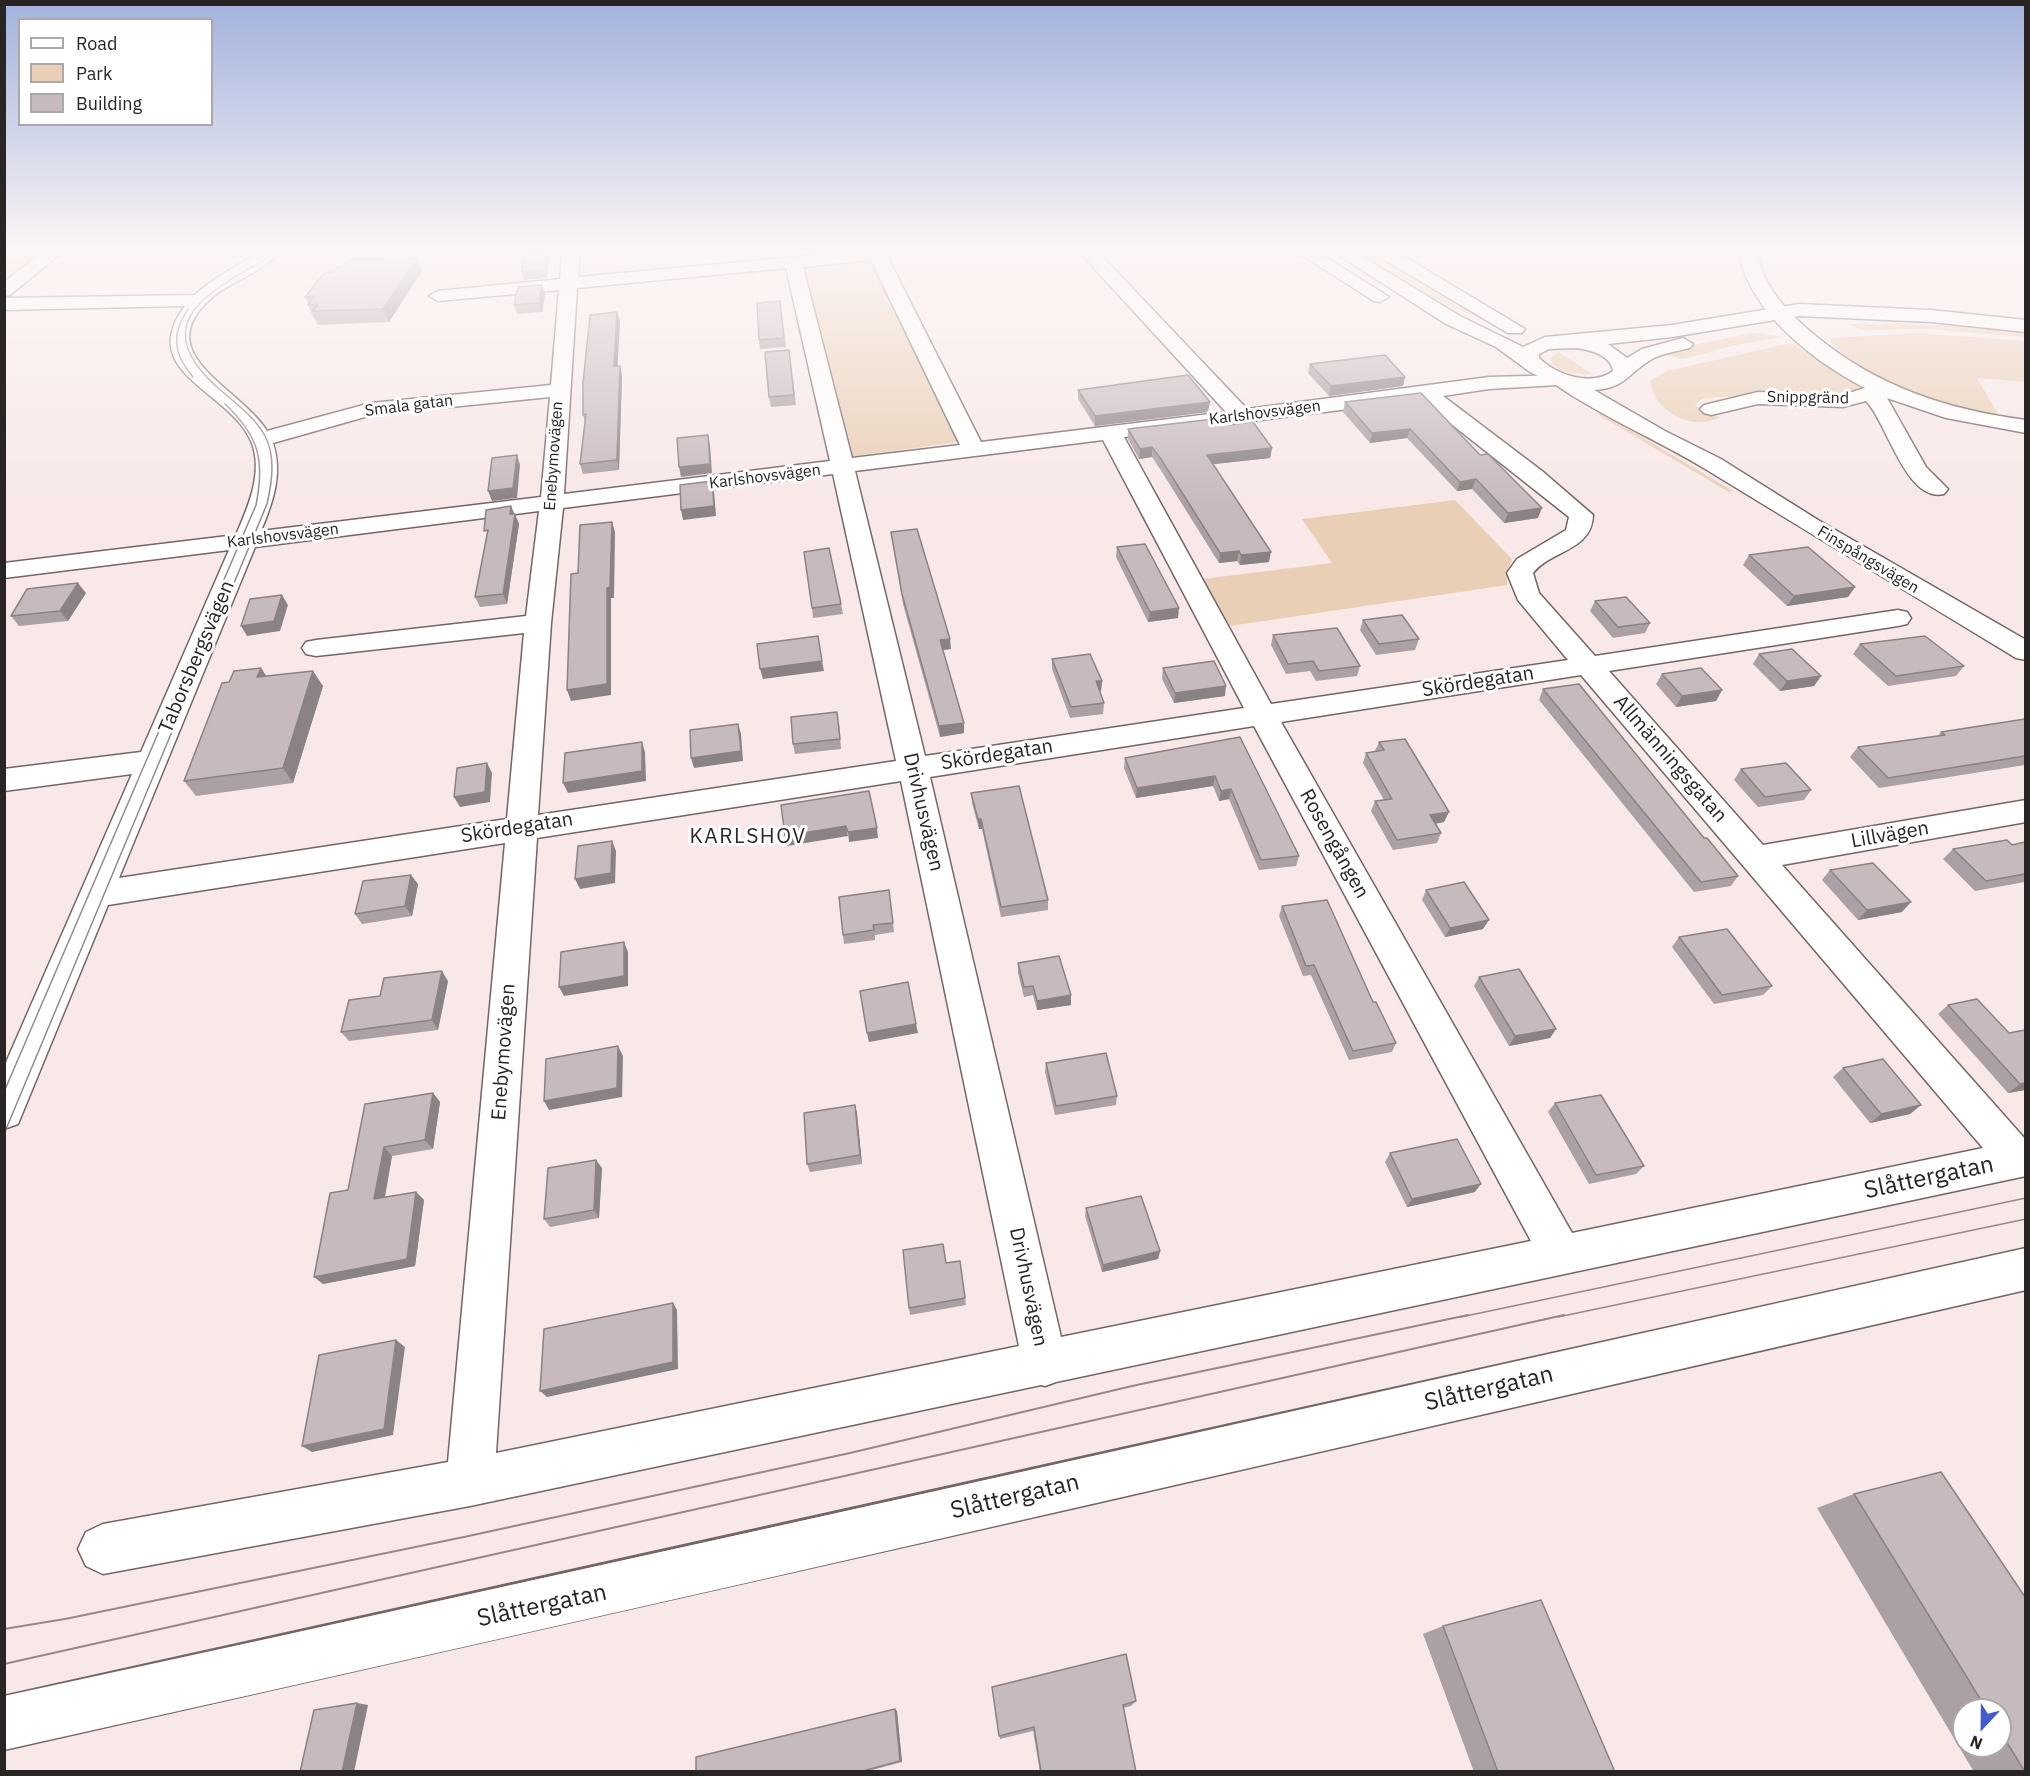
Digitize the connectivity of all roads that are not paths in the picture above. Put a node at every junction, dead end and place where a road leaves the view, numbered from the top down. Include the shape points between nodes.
1 (180, 337) edge
2 (564, 337) edge
3 (812, 337) edge
4 (919, 337) edge
5 (1167, 337) edge
6 (1490, 337) edge
7 (1550, 337) edge
8 (1616, 337) edge
9 (1654, 337) edge
10 (1708, 337) edge
11 (1807, 337) edge
12 (1567, 342) junction
13 (1598, 348) junction
14 (1531, 359) junction
15 (1618, 374) junction
16 (1561, 380) junction
17 (1489, 382) junction
18 (559, 390) junction
19 (1876, 391) junction
20 (1425, 393) junction
21 (1711, 409) dead end
22 (1242, 416) junction
23 (2025, 427) edge
24 (1110, 432) junction
25 (262, 439) junction
26 (974, 450) junction
27 (1713, 464) junction
28 (844, 467) junction
29 (1936, 489) dead end
30 (552, 502) junction
31 (247, 541) junction
32 (4, 571) edge
33 (1899, 618) dead end
34 (538, 623) junction
35 (316, 648) dead end
36 (2025, 652) edge
37 (1589, 665) junction
38 (1262, 714) junction
39 (153, 761) junction
40 (914, 768) junction
41 (4, 780) edge
42 (2025, 811) edge
43 (521, 827) junction
44 (1755, 858) junction
45 (96, 894) junction
46 (12, 1076) edge
47 (4, 1112) edge
48 (2022, 1159) edge
49 (1561, 1254) junction
50 (2025, 1269) edge
51 (1045, 1364) junction
52 (470, 1482) junction
53 (103, 1549) dead end
54 (4, 1723) edge

1 - 25 street, Taborsbergsvägen via 180,354 240,411
2 - 18 street, Enebymovägen
3 - 28 street, Drivhusvägen
4 - 26 street
5 - 22 street
6 - 14 street, Finspångsvägen
7 - 12 street, Finspångsvägen
8 - 12 street
9 - 13 street
10 - 15 street via 1649,353
11 - 19 street
12 - 13 street, Finspångsvägen
12 - 14 street
13 - 15 street, Finspångsvägen via 1618,359
14 - 16 street, Finspångsvägen
14 - 17 street, Karlshovsvägen
15 - 16 street, Finspångsvägen via 1591,384
15 - 27 street, Finspångsvägen via 1629,401
16 - 17 street, Karlshovsvägen
16 - 27 street, Finspångsvägen
17 - 20 street, Karlshovsvägen
18 - 25 street, Smala gatan via 371,409
18 - 30 street, Enebymovägen
19 - 21 street, Snippgränd via 1843,401 1758,398
19 - 23 street via 1956,414
19 - 29 street, Snippgränd via 1917,471
20 - 22 street, Karlshovsvägen
20 - 37 street, Allmänningsgatan via 1581,515 1582,522 1574,537 1524,564 1520,573 1527,595
22 - 24 street, Karlshovsvägen
24 - 26 street, Karlshovsvägen
24 - 38 street, Rosengången
25 - 31 street, Taborsbergsvägen via 267,480
26 - 28 street, Karlshovsvägen
27 - 36 street, Finspångsvägen
28 - 30 street, Karlshovsvägen
28 - 40 street, Drivhusvägen
30 - 31 street, Karlshovsvägen
30 - 34 street, Enebymovägen
31 - 32 street, Karlshovsvägen
31 - 39 street, Taborsbergsvägen
33 - 37 street, Skördegatan
34 - 35 street
34 - 43 street, Enebymovägen
37 - 38 street, Skördegatan
37 - 44 street, Allmänningsgatan
38 - 40 street, Skördegatan
38 - 49 street, Rosengången
39 - 41 street
39 - 45 street, Taborsbergsvägen
40 - 43 street, Skördegatan
40 - 51 street, Drivhusvägen
42 - 44 street, Lillvägen
43 - 45 street, Skördegatan
43 - 52 street, Enebymovägen
44 - 48 street, Allmänningsgatan
45 - 46 street, Taborsbergsvägen
46 - 47 street, Taborsbergsvägen
48 - 49 street, Slåttergatan
49 - 51 street, Slåttergatan
50 - 54 street, Slåttergatan via 658,1580
51 - 52 street, Slåttergatan
52 - 53 street, Slåttergatan

